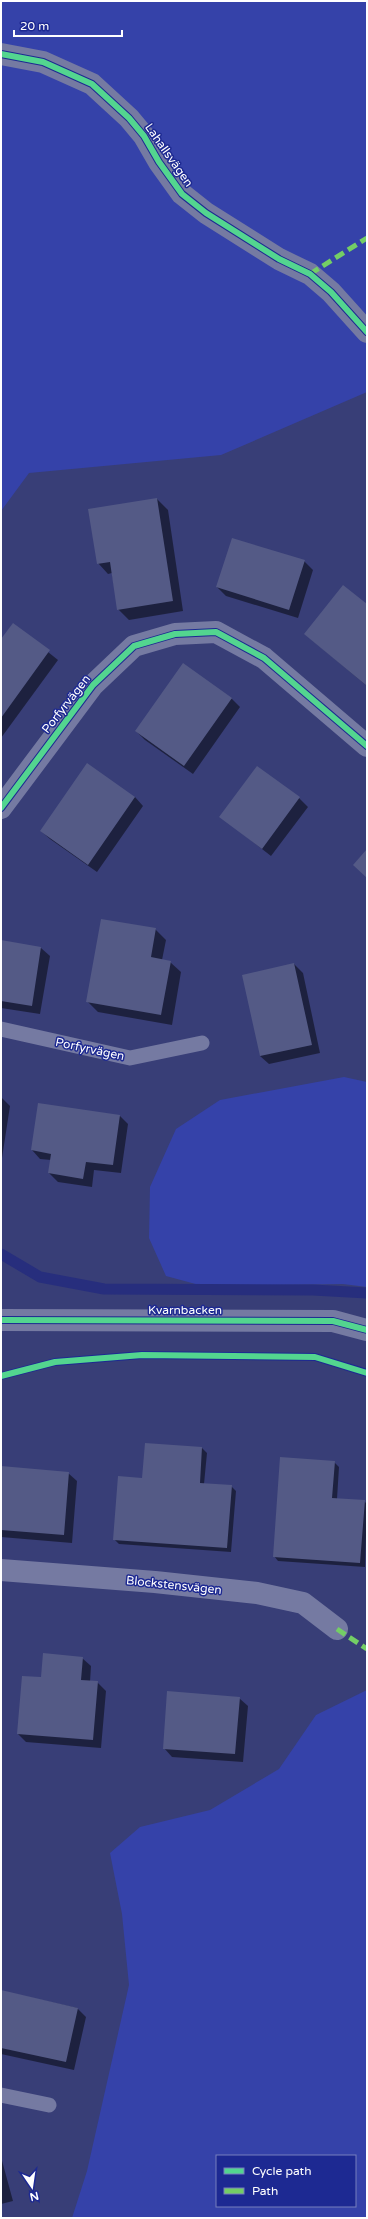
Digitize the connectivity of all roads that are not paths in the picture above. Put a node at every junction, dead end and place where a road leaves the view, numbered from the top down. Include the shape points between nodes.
1 (1, 54) edge
2 (367, 332) edge
3 (367, 746) edge
4 (1, 808) edge
5 (1, 1029) edge
6 (202, 1043) dead end
7 (1, 1320) edge
8 (367, 1330) edge
9 (1, 1570) edge
10 (337, 1629) dead end
11 (1, 2095) edge
12 (49, 2105) dead end

1 - 2 street, Lahallsvägen via 43,62 92,84 129,118 144,136 182,194 213,218 280,259 310,274 331,292
3 - 4 street, Porfyrvägen via 264,658 216,632 175,634 134,646 93,685
5 - 6 lane, Porfyrvägen via 130,1058
7 - 8 street, Kvarnbacken via 333,1321
9 - 10 street, Blockstensvägen via 257,1593 303,1603
11 - 12 lane

